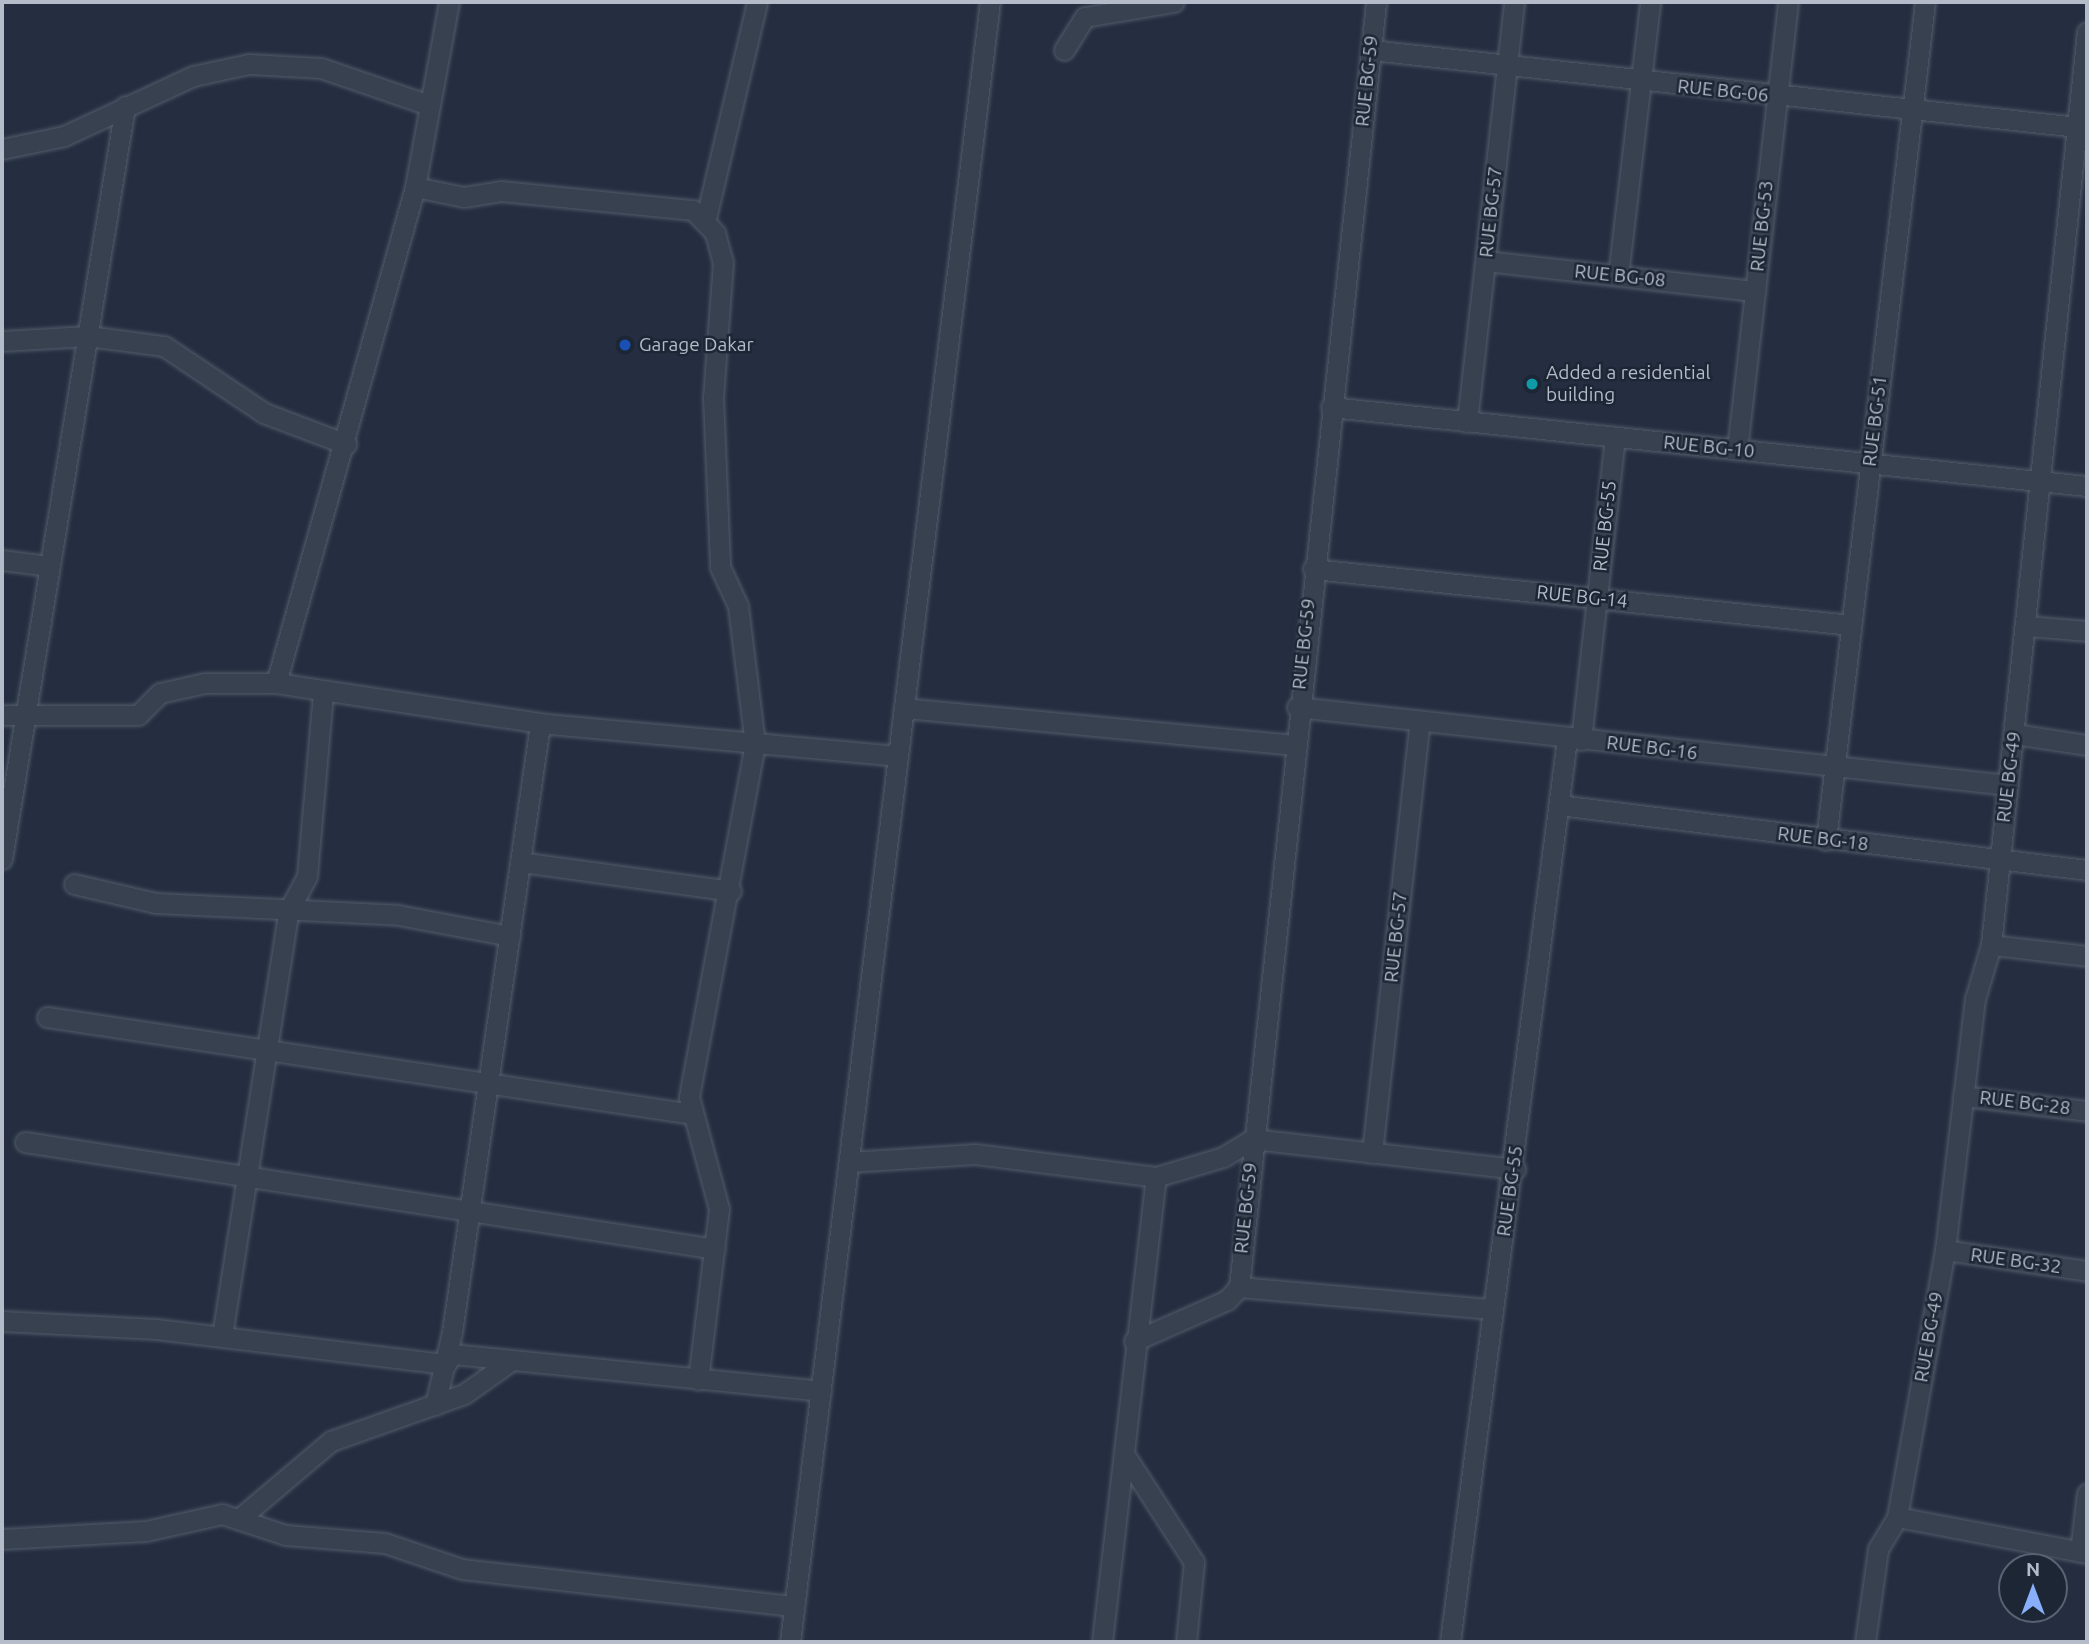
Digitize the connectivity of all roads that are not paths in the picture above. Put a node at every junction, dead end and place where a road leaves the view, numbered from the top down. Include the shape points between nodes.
1 (449, 2) edge
2 (757, 2) edge
3 (990, 2) edge
4 (1174, 2) edge
5 (1376, 2) edge
6 (1514, 2) edge
7 (1650, 2) edge
8 (1788, 2) edge
9 (1924, 2) edge
10 (2087, 32) edge
11 (1064, 50) dead end
12 (1370, 50) junction
13 (1507, 66) junction
14 (1641, 82) junction
15 (1777, 97) junction
16 (429, 105) junction
17 (125, 106) junction
18 (1911, 113) junction
19 (2077, 127) junction
20 (2, 149) edge
21 (415, 187) junction
22 (706, 218) junction
23 (1486, 261) junction
24 (1618, 276) junction
25 (1755, 291) junction
26 (88, 336) junction
27 (2, 341) edge
28 (1331, 407) junction
29 (1467, 422) junction
30 (1615, 437) junction
31 (346, 444) junction
32 (1737, 450) junction
33 (1870, 464) junction
34 (2040, 481) junction
35 (2087, 486) edge
36 (2, 559) edge
37 (48, 566) junction
38 (1313, 569) junction
39 (1597, 599) junction
40 (1851, 625) junction
41 (2028, 626) junction
42 (2087, 631) edge
43 (276, 683) junction
44 (323, 694) junction
45 (1297, 707) junction
46 (904, 708) junction
47 (2, 715) edge
48 (23, 716) junction
49 (1420, 721) junction
50 (540, 723) junction
51 (2015, 734) junction
52 (1574, 739) junction
53 (755, 744) junction
54 (1293, 745) junction
55 (2087, 745) edge
56 (898, 756) junction
57 (1834, 769) junction
58 (2008, 785) junction
59 (1559, 805) junction
60 (1826, 840) junction
61 (2, 859) edge
62 (1999, 860) junction
63 (520, 862) junction
64 (2087, 870) edge
65 (74, 884) dead end
66 (731, 891) junction
67 (289, 911) junction
68 (510, 936) junction
69 (1991, 945) junction
70 (2087, 956) edge
71 (47, 1017) dead end
72 (268, 1052) junction
73 (488, 1083) junction
74 (1963, 1096) junction
75 (2087, 1111) edge
76 (692, 1114) junction
77 (1253, 1139) junction
78 (25, 1142) dead end
79 (1372, 1153) junction
80 (850, 1161) junction
81 (1515, 1169) junction
82 (1156, 1177) junction
83 (250, 1180) junction
84 (470, 1210) junction
85 (715, 1249) junction
86 (1945, 1250) junction
87 (2087, 1271) edge
88 (1239, 1287) junction
89 (1492, 1308) junction
90 (2, 1321) edge
91 (222, 1336) junction
92 (1134, 1341) junction
93 (512, 1360) junction
94 (446, 1364) junction
95 (698, 1380) junction
96 (821, 1391) junction
97 (435, 1405) junction
98 (1124, 1454) junction
99 (2087, 1493) edge
100 (241, 1517) junction
101 (1897, 1517) junction
102 (2, 1539) edge
103 (2084, 1553) edge
104 (794, 1606) junction
105 (790, 1642) edge
106 (1102, 1642) edge
107 (1186, 1642) edge
108 (1450, 1642) edge
109 (1865, 1642) edge

1 - 16 street
2 - 22 street
3 - 46 street
4 - 11 street via 1085,17
5 - 12 street, RUE BG-59
6 - 13 street, RUE BG-57
7 - 14 street
8 - 15 street, RUE BG-53
9 - 18 street, RUE BG-51
10 - 19 street, RUE BG-49
12 - 13 street, RUE BG-06
12 - 28 street, RUE BG-59
13 - 14 street, RUE BG-06
13 - 23 street, RUE BG-57
14 - 15 street, RUE BG-06
14 - 24 street
15 - 18 street, RUE BG-06
15 - 25 street, RUE BG-53
16 - 17 street via 297,63 216,68
16 - 21 street
17 - 20 street via 64,135
17 - 26 street
18 - 19 street, RUE BG-06
18 - 33 street, RUE BG-51
19 - 34 street, RUE BG-49
21 - 22 street via 464,197 501,191 693,209
21 - 31 street
22 - 53 street via 723,262 713,397 720,567 738,606
23 - 24 street, RUE BG-08
23 - 29 street, RUE BG-57
24 - 25 street, RUE BG-08
25 - 32 street, RUE BG-53
26 - 27 street
26 - 31 street via 164,346 264,413
26 - 37 street
28 - 29 street, RUE BG-10
28 - 38 street, RUE BG-59
29 - 30 street, RUE BG-10
30 - 32 street, RUE BG-10
30 - 39 street, RUE BG-55
31 - 43 street
32 - 33 street, RUE BG-10
33 - 34 street, RUE BG-10
33 - 40 street, RUE BG-51
34 - 35 street, RUE BG-10
34 - 41 street, RUE BG-49
36 - 37 street
37 - 48 street
38 - 39 street, RUE BG-14
38 - 45 street, RUE BG-59
39 - 40 street, RUE BG-14
39 - 52 street, RUE BG-55
40 - 57 street, RUE BG-51
41 - 42 street
41 - 51 street, RUE BG-49
43 - 44 street
43 - 48 street via 205,683 160,693 138,715
44 - 50 street
44 - 67 street via 307,876
45 - 49 street, RUE BG-16
45 - 54 street, RUE BG-59
46 - 54 street
46 - 56 street
47 - 48 street
48 - 61 street
49 - 52 street, RUE BG-16
49 - 79 street, RUE BG-57
50 - 53 street
50 - 63 street
51 - 55 street
51 - 58 street, RUE BG-49
52 - 57 street, RUE BG-16
52 - 59 street, RUE BG-55
53 - 56 street
53 - 66 street
54 - 77 street, RUE BG-59
56 - 80 street
57 - 58 street, RUE BG-16
57 - 60 street, RUE BG-51
58 - 62 street, RUE BG-49
59 - 60 street, RUE BG-18
59 - 81 street, RUE BG-55
60 - 62 street, RUE BG-18
62 - 64 street, RUE BG-18
62 - 69 street, RUE BG-49
63 - 66 street
63 - 68 street
65 - 67 street via 156,903
66 - 76 street via 689,1097
67 - 68 street via 398,915
67 - 72 street
68 - 73 street
69 - 70 street
69 - 74 street, RUE BG-49 via 1975,999
71 - 72 street
72 - 73 street
72 - 83 street
73 - 76 street
73 - 84 street
74 - 75 street, RUE BG-28
74 - 86 street, RUE BG-49
76 - 85 street via 719,1209
77 - 79 street
77 - 82 street via 1223,1157
77 - 88 street, RUE BG-59
78 - 83 street
79 - 81 street
80 - 82 street via 975,1154
80 - 96 street
81 - 89 street, RUE BG-55
82 - 92 street
83 - 84 street
83 - 91 street
84 - 85 street
84 - 94 street
85 - 95 street
86 - 87 street, RUE BG-32
86 - 101 street, RUE BG-49
88 - 89 street
88 - 92 street via 1227,1300
89 - 108 street, RUE BG-55
90 - 91 street
91 - 94 street
92 - 98 street
93 - 94 street via 452,1354
93 - 95 street
93 - 97 street via 464,1394
94 - 97 street
95 - 96 street
96 - 104 street
97 - 100 street via 331,1441
98 - 106 street
98 - 107 street via 1194,1562
99 - 103 street
100 - 102 street via 222,1514 146,1531
100 - 104 street via 286,1535 385,1543 462,1569
101 - 103 street
101 - 109 street via 1878,1549
104 - 105 street

